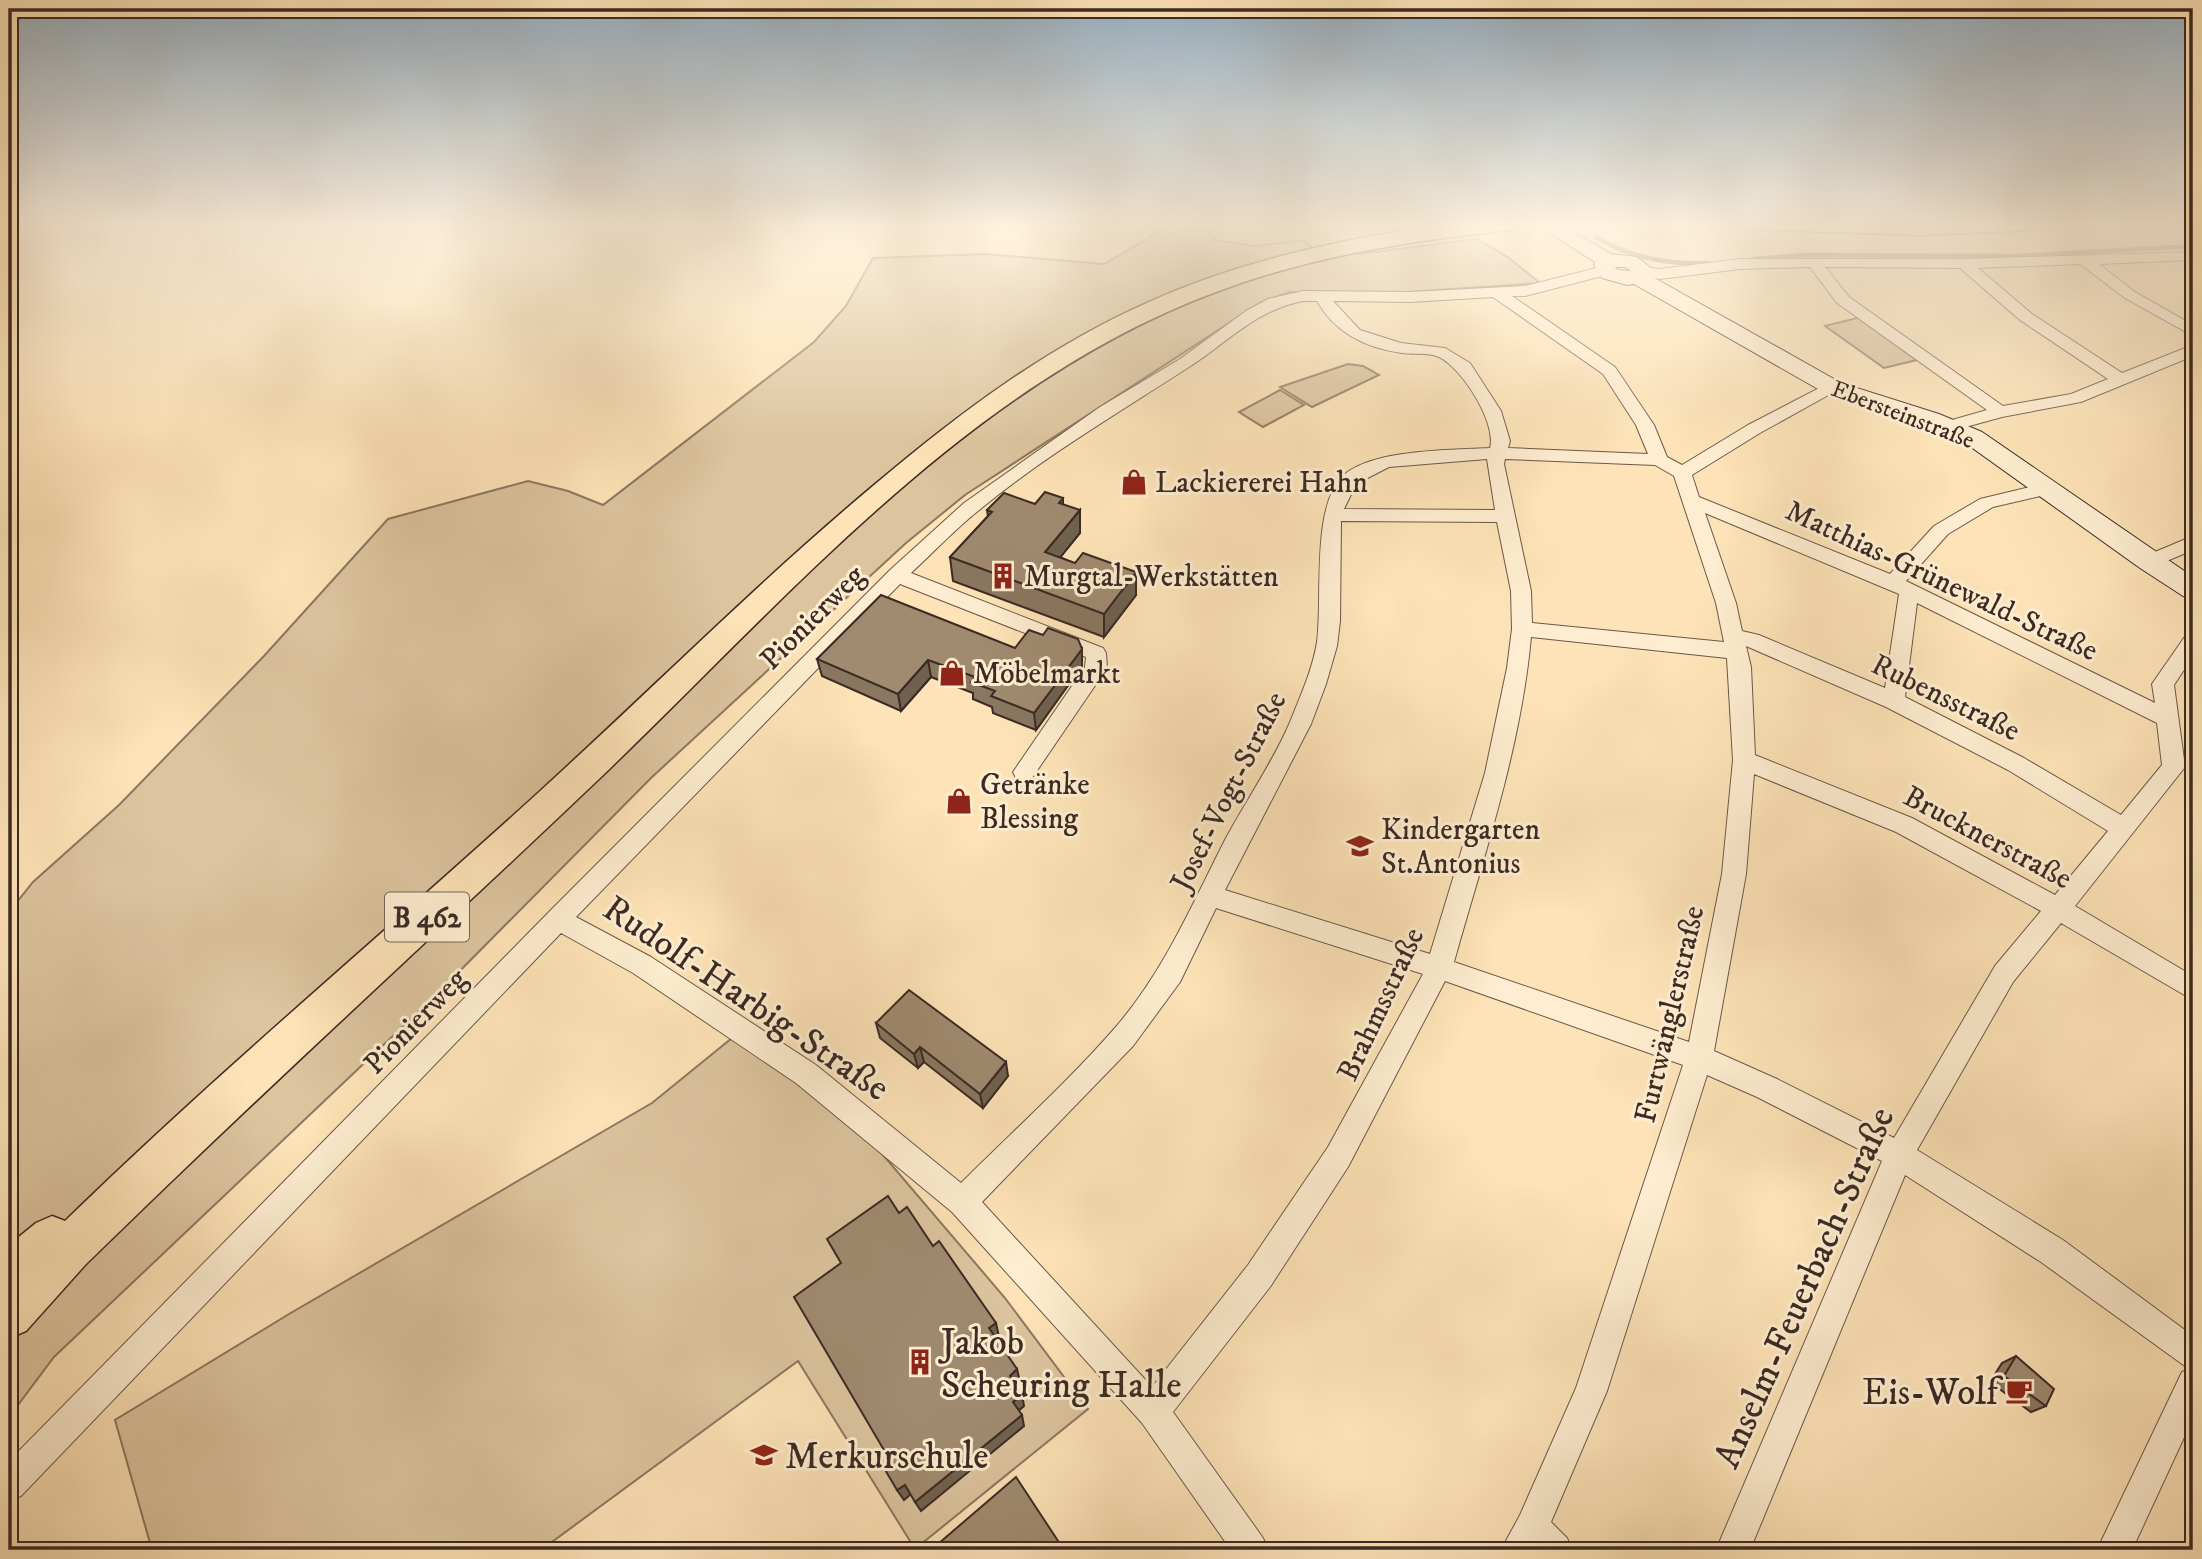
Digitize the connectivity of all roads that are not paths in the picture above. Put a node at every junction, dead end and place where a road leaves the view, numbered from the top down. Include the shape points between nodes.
1 (1183, 296) edge
2 (1322, 296) junction
3 (1437, 296) edge
4 (1501, 296) edge
5 (1677, 296) edge
6 (1840, 296) edge
7 (2001, 296) edge
8 (2130, 296) edge
9 (2193, 331) edge
10 (2193, 351) edge
11 (2120, 379) junction
12 (1833, 388) junction
13 (2000, 412) junction
14 (1951, 426) junction
15 (1498, 453) junction
16 (1671, 466) junction
17 (2046, 489) junction
18 (1692, 501) junction
19 (1332, 515) junction
20 (1506, 516) junction
21 (2193, 542) edge
22 (2150, 562) junction
23 (897, 575) junction
24 (1901, 587) junction
25 (2193, 589) edge
26 (1522, 629) junction
27 (2193, 640) edge
28 (1735, 644) junction
29 (1894, 701) junction
30 (2166, 718) junction
31 (1744, 760) junction
32 (1024, 772) dead end
33 (2124, 829) junction
34 (1210, 896) junction
35 (2059, 909) junction
36 (558, 919) junction
37 (1438, 968) junction
38 (2193, 989) edge
39 (1699, 1058) junction
40 (237, 1089) junction
41 (1899, 1155) junction
42 (962, 1202) junction
43 (9, 1274) edge
44 (9, 1314) edge
45 (2193, 1355) edge
46 (2193, 1383) edge
47 (1153, 1412) junction
48 (9, 1484) edge
49 (1535, 1543) edge
50 (1251, 1550) edge
51 (1733, 1550) edge
52 (2115, 1550) edge

1 - 40 main road, B 462 via 1045,367 965,423 855,515 606,752
2 - 3 street, Pionierweg
2 - 15 street, Brahmsstraße via 1354,332 1401,348 1439,351 1464,367 1497,425
2 - 23 street, Pionierweg via 1274,302 1252,314 971,507
4 - 16 street, Furtwänglerstraße via 1609,371
5 - 12 street, Ebersteinstraße
6 - 13 street
7 - 11 street
8 - 9 street
10 - 11 street
11 - 13 street via 2074,398
12 - 14 street, Ebersteinstraße
12 - 16 street
13 - 14 street
14 - 17 street, Ebersteinstraße
15 - 16 street, Josef-Vogt-Straße
15 - 19 street, Josef-Vogt-Straße via 1385,462 1349,480
15 - 20 street, Brahmsstraße via 1495,464
16 - 18 street, Furtwänglerstraße
17 - 22 street, Ebersteinstraße
17 - 24 street via 1987,503 1941,530
18 - 24 street, Matthias-Grünewald-Straße
18 - 28 street, Furtwänglerstraße
19 - 20 street
19 - 34 street, Josef-Vogt-Straße via 1330,621 1315,684 1300,723
20 - 26 street, Brahmsstraße via 1521,591
21 - 22 street
22 - 25 street, Ebersteinstraße
23 - 32 street, Pionierweg via 1096,653 1096,668
23 - 36 street, Pionierweg
24 - 29 street
24 - 30 street, Matthias-Grünewald-Straße
26 - 28 street, Rubensstraße
26 - 37 street, Brahmsstraße via 1496,773
27 - 30 street, Anselm-Feuerbach-Straße via 2163,684
28 - 29 street, Rubensstraße via 1752,640
28 - 31 street, Furtwänglerstraße
29 - 33 street, Rubensstraße via 2016,764
30 - 33 street, Anselm-Feuerbach-Straße via 2174,767
31 - 35 street, Brucknerstraße via 1904,825
31 - 39 street, Furtwänglerstraße via 1734,874
33 - 35 street, Anselm-Feuerbach-Straße
34 - 37 street
34 - 42 street, Josef-Vogt-Straße via 1171,974 1124,1037
35 - 38 street, Brucknerstraße
35 - 41 street, Anselm-Feuerbach-Straße via 2004,974
36 - 42 street, Rudolf-Harbig-Straße via 642,965 806,1074
36 - 48 street, Pionierweg
37 - 39 street
37 - 47 street, Brahmsstraße via 1338,1157 1259,1276
39 - 41 street
39 - 49 street, Furtwänglerstraße via 1591,1391
40 - 43 main road, B 462
40 - 44 main road via 44,1272
41 - 45 street via 2052,1251
41 - 51 street, Anselm-Feuerbach-Straße
42 - 47 street, Rudolf-Harbig-Straße
46 - 52 street
47 - 50 street, Rudolf-Harbig-Straße

